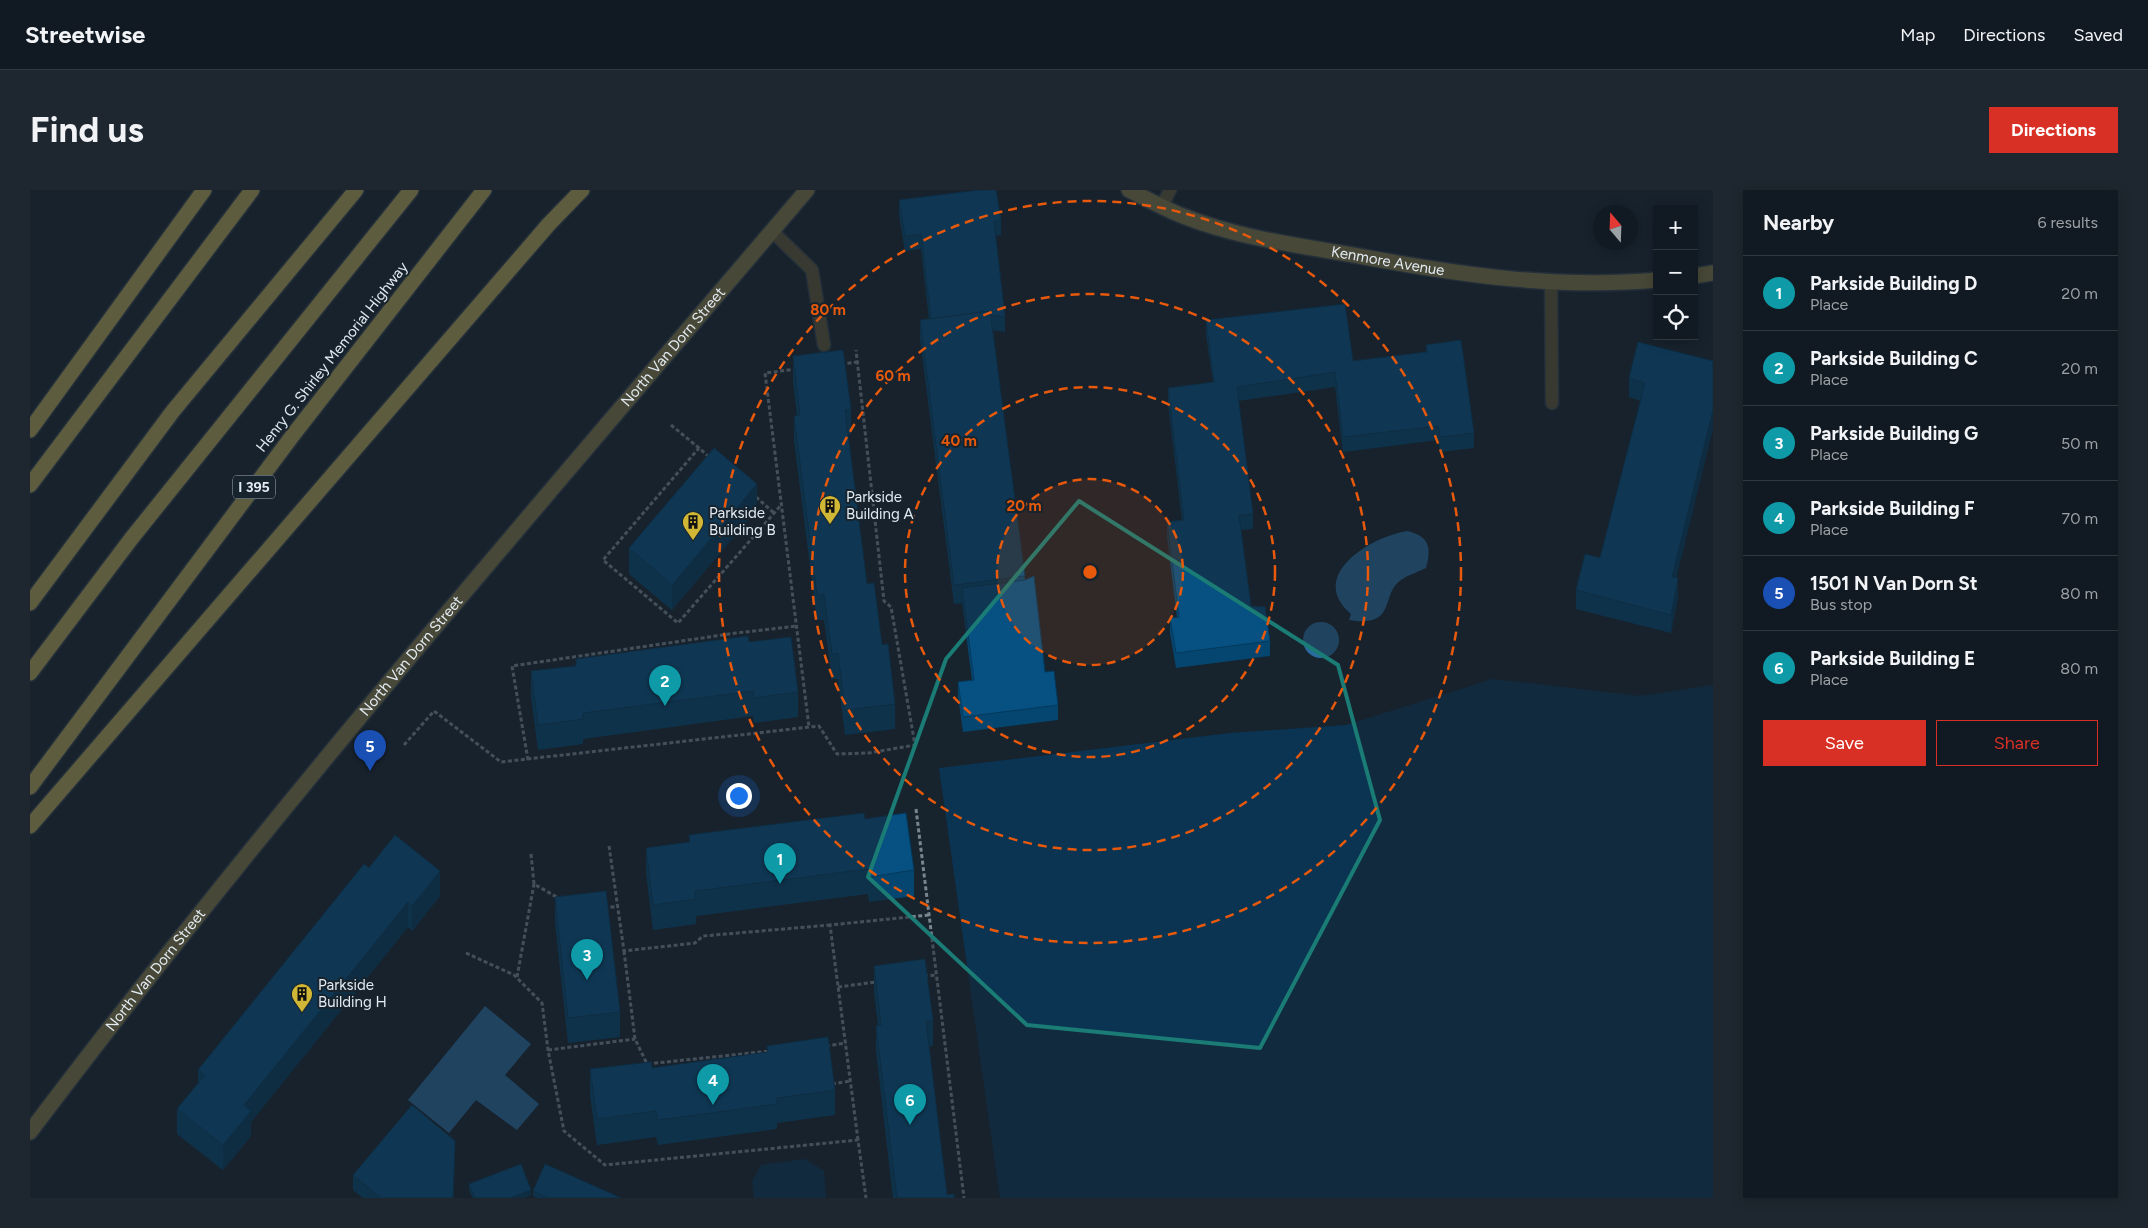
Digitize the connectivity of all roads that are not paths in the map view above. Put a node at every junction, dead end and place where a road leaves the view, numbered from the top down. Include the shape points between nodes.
1 (204, 190) edge
2 (252, 190) edge
3 (356, 190) edge
4 (410, 190) edge
5 (484, 190) edge
6 (582, 190) edge
7 (807, 190) edge
8 (1129, 190) edge
9 (1170, 190) edge
10 (1162, 206) junction
11 (772, 231) junction
12 (1713, 273) edge
13 (1698, 275) edge
14 (1653, 280) edge
15 (1552, 284) junction
16 (824, 345) dead end
17 (1552, 403) dead end
18 (30, 430) edge
19 (30, 485) edge
20 (30, 603) edge
21 (30, 673) edge
22 (30, 787) edge
23 (30, 826) edge
24 (30, 1132) edge

1 - 18 highway
2 - 19 highway
3 - 20 highway via 173,411
4 - 21 highway via 131,539
5 - 22 highway, Henry G. Shirley Memorial Highway / I 395 via 293,435
6 - 23 highway via 549,224
7 - 11 main road, North Van Dorn Street
8 - 10 main road, Kenmore Avenue
9 - 10 lane
10 - 15 main road, Kenmore Avenue via 1244,235 1441,271
11 - 16 lane via 812,270
11 - 24 main road, North Van Dorn Street via 234,871
12 - 13 main road
14 - 15 main road, Kenmore Avenue
15 - 17 lane

